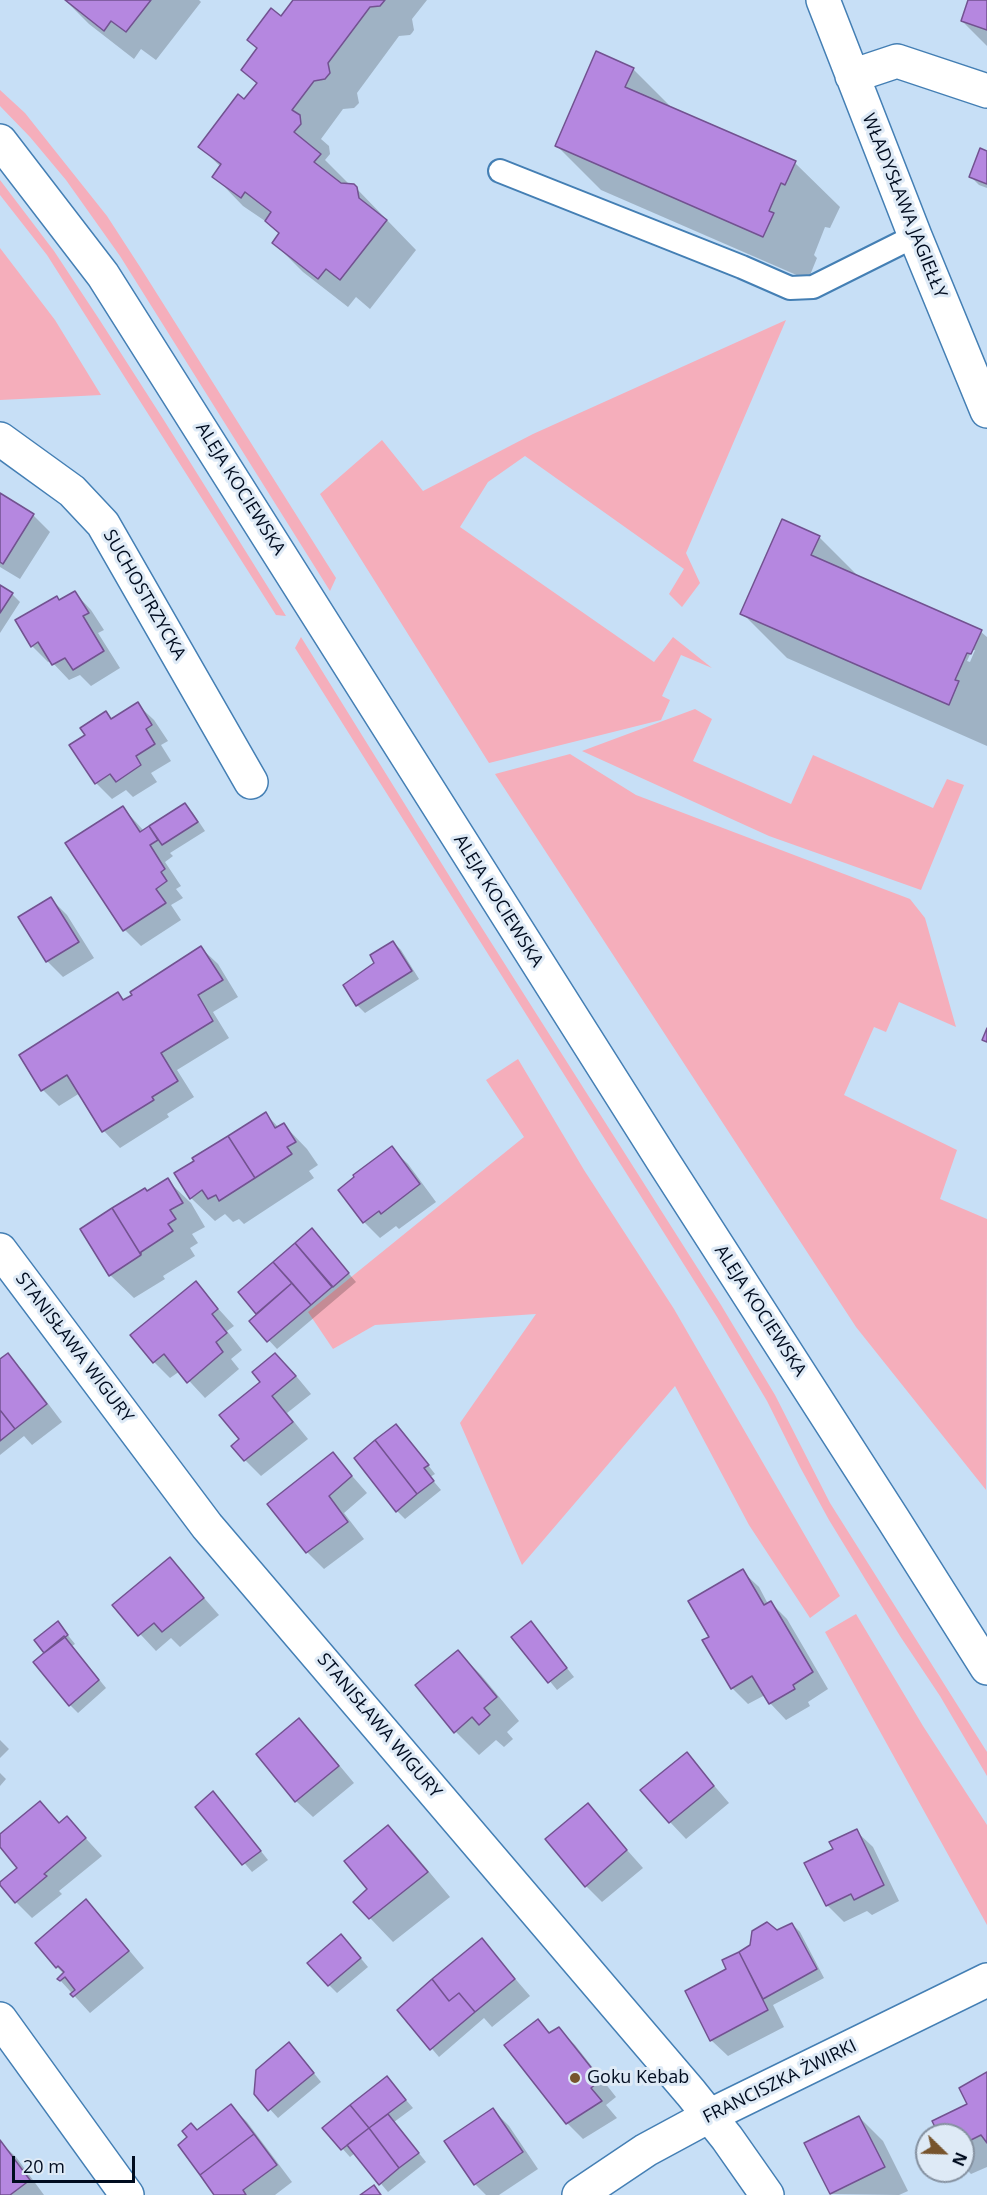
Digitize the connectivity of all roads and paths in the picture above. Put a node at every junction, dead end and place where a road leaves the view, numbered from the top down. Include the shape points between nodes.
1 (823, 0) edge
2 (852, 76) junction
3 (987, 91) edge
4 (0, 141) edge
5 (500, 171) dead end
6 (915, 236) junction
7 (987, 411) edge
8 (0, 440) edge
9 (251, 782) dead end
10 (0, 1250) edge
11 (987, 1668) edge
12 (987, 1980) edge
13 (0, 2019) edge
14 (709, 2116) junction
15 (127, 2195) edge
16 (579, 2195) edge
17 (767, 2195) edge

1 - 2 street, WŁADYSŁAWA JAGIEŁŁY
2 - 3 street via 897,61
2 - 6 street, WŁADYSŁAWA JAGIEŁŁY
4 - 11 street, ALEJA KOCIEWSKA via 103,275
5 - 6 lane via 790,288 813,287
6 - 7 street, WŁADYSŁAWA JAGIEŁŁY
8 - 9 street, SUCHOSTRZYCKA via 72,491 103,524
10 - 14 street, STANISŁAWA WIGURY via 207,1526
12 - 14 street, FRANCISZKA ŻWIRKI
13 - 15 street
14 - 16 street, FRANCISZKA ŻWIRKI
14 - 17 street, STANISŁAWA WIGURY

